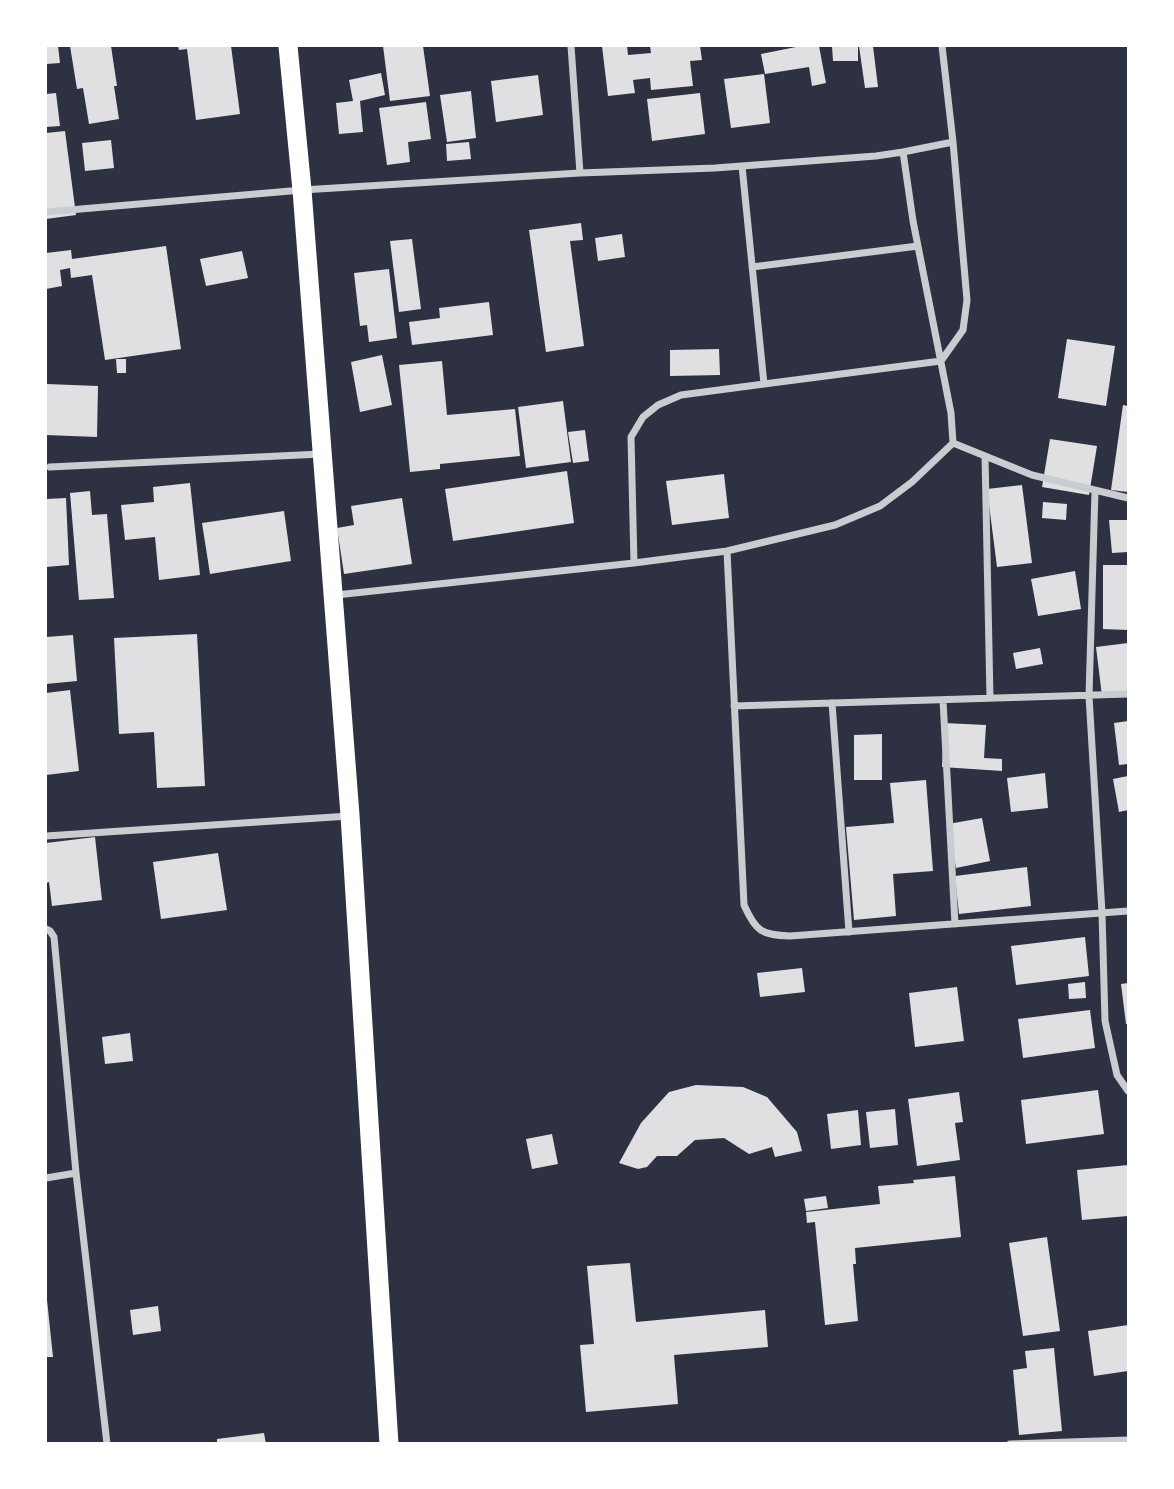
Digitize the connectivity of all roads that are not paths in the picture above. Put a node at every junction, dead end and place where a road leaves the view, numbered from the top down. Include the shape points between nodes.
1 (288, 46) edge
2 (571, 46) edge
3 (942, 46) edge
4 (953, 142) junction
5 (903, 152) junction
6 (742, 166) junction
7 (580, 173) junction
8 (302, 190) junction
9 (46, 212) edge
10 (918, 246) junction
11 (752, 267) junction
12 (941, 361) junction
13 (764, 384) junction
14 (953, 443) junction
15 (321, 454) junction
16 (985, 456) junction
17 (50, 467) dead end
18 (1095, 491) junction
19 (1129, 498) edge
20 (727, 551) junction
21 (634, 563) junction
22 (332, 595) junction
23 (1129, 694) edge
24 (1088, 696) junction
25 (990, 698) junction
26 (943, 700) junction
27 (832, 703) junction
28 (734, 706) junction
29 (350, 816) junction
30 (46, 836) edge
31 (1129, 911) edge
32 (1102, 913) junction
33 (955, 924) junction
34 (46, 929) edge
35 (849, 932) junction
36 (1129, 1091) edge
37 (76, 1173) junction
38 (46, 1178) edge
39 (1129, 1440) edge
40 (107, 1444) edge
41 (389, 1444) edge
42 (1010, 1444) edge

1 - 8 highway
2 - 7 street
3 - 4 street
4 - 5 street
4 - 12 street via 967,300 963,330
5 - 6 street
5 - 10 street
6 - 7 street
6 - 11 street
7 - 8 street
8 - 9 street
8 - 15 highway
10 - 11 street
10 - 12 street
11 - 13 street
12 - 13 street
12 - 14 street
13 - 21 street via 681,396 658,405 643,418 631,437
14 - 16 street
14 - 20 street via 880,506 835,525
15 - 17 street
15 - 22 highway
16 - 18 street via 1032,475
16 - 25 street
18 - 19 street
18 - 24 street
20 - 21 street
20 - 28 street
21 - 22 street
22 - 29 highway
23 - 24 street
24 - 25 street
24 - 32 street
25 - 26 street
26 - 27 street
26 - 33 street
27 - 28 street
27 - 35 street
28 - 35 street via 744,905 752,923 768,935
29 - 30 street
29 - 41 highway
31 - 32 street
32 - 33 street
32 - 36 street via 1105,1021 1117,1075
33 - 35 street
34 - 37 street via 54,937
37 - 38 street
37 - 40 street
39 - 42 street

